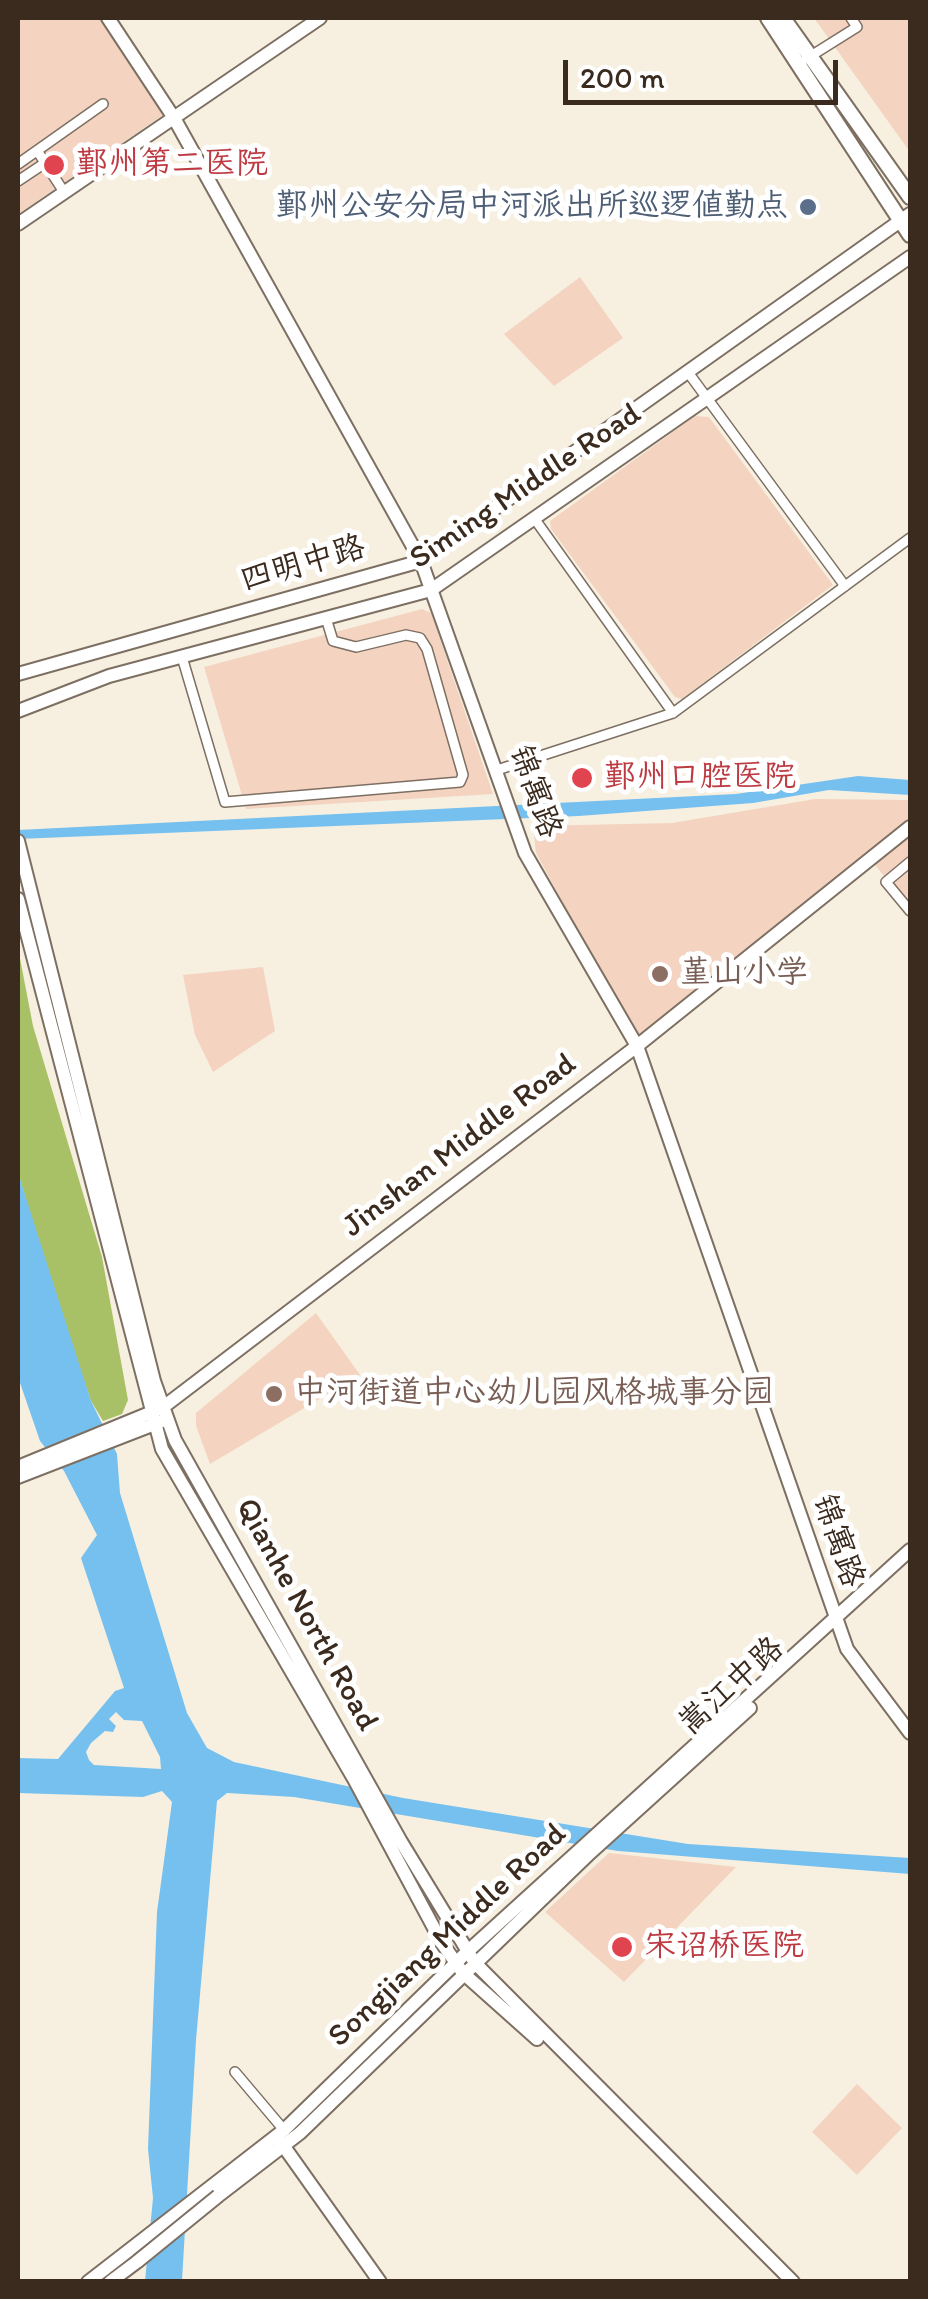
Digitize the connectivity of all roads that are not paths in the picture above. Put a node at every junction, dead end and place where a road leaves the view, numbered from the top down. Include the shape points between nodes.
1 (108, 18) edge
2 (320, 18) edge
3 (768, 18) edge
4 (783, 18) edge
5 (851, 18) edge
6 (805, 60) junction
7 (103, 104) dead end
8 (174, 118) junction
9 (38, 152) junction
10 (45, 163) junction
11 (18, 164) edge
12 (18, 182) edge
13 (64, 192) junction
14 (910, 196) edge
15 (907, 216) edge
16 (18, 224) edge
17 (910, 236) edge
18 (910, 257) edge
19 (687, 371) junction
20 (707, 398) junction
21 (534, 518) junction
22 (910, 538) edge
23 (421, 561) junction
24 (844, 586) junction
25 (431, 590) junction
26 (326, 618) junction
27 (182, 657) junction
28 (18, 674) edge
29 (18, 711) edge
30 (673, 713) junction
31 (497, 770) junction
32 (910, 827) edge
33 (18, 841) edge
34 (910, 862) edge
35 (18, 900) edge
36 (910, 911) edge
37 (637, 1046) junction
38 (158, 1416) junction
39 (46, 1461) junction
40 (18, 1467) edge
41 (18, 1477) edge
42 (910, 1550) edge
43 (910, 1561) edge
44 (836, 1623) junction
45 (910, 1733) edge
46 (393, 1839) junction
47 (471, 1958) junction
48 (460, 1968) junction
49 (235, 2072) dead end
50 (281, 2138) junction
51 (135, 2255) junction
52 (792, 2281) edge
53 (88, 2282) edge
54 (110, 2282) edge
55 (380, 2282) edge
56 (784, 2282) edge

1 - 8 main road, 锦寓路
2 - 8 main road
3 - 6 main road
4 - 6 main road
5 - 6 street via 857,27
6 - 14 main road
6 - 15 main road
7 - 9 street
8 - 13 main road
8 - 23 main road, 锦寓路
9 - 10 street
9 - 11 street
10 - 12 street
10 - 13 street
13 - 16 main road
15 - 17 main road
15 - 19 main road, 四明中路
18 - 20 main road, Siming Middle Road
19 - 20 street
19 - 23 main road, 四明中路
20 - 21 main road, Siming Middle Road
20 - 24 street
21 - 25 main road, Siming Middle Road
21 - 30 street
22 - 24 street
23 - 25 main road, 锦寓路
23 - 28 main road, 四明中路
24 - 30 street
25 - 26 main road, Siming Middle Road
25 - 31 main road, 锦寓路
26 - 27 main road, Siming Middle Road
26 - 27 street via 333,641 356,647 420,638 460,782 225,802
27 - 29 main road, Siming Middle Road
30 - 31 street
31 - 37 main road, 锦寓路 via 525,853
32 - 37 main road, Jinshan Middle Road
33 - 38 main road, Qianhe North Road
34 - 36 street via 886,882
35 - 38 main road, Qianhe North Road
37 - 38 main road, Jinshan Middle Road
37 - 44 main road, 锦寓路
38 - 39 main road, Jinshan Middle Road
38 - 46 main road, Qianhe North Road
39 - 40 main road, Jinshan Middle Road
39 - 41 main road, Jinshan Middle Road
42 - 44 main road
43 - 44 main road
44 - 45 main road, 锦寓路 via 847,1649
44 - 47 main road, Songjiang Middle Road
46 - 47 main road, Qianhe North Road
46 - 48 main road, Qianhe North Road
47 - 48 main road, Songjiang Middle Road
47 - 52 main road, Qianhe North Road
48 - 50 main road, Songjiang Middle Road
48 - 56 main road, Qianhe North Road
49 - 50 street
50 - 51 main road, Songjiang Middle Road, bridge
50 - 55 main road
51 - 53 main road, Songjiang Middle Road
51 - 54 main road, Songjiang Middle Road

